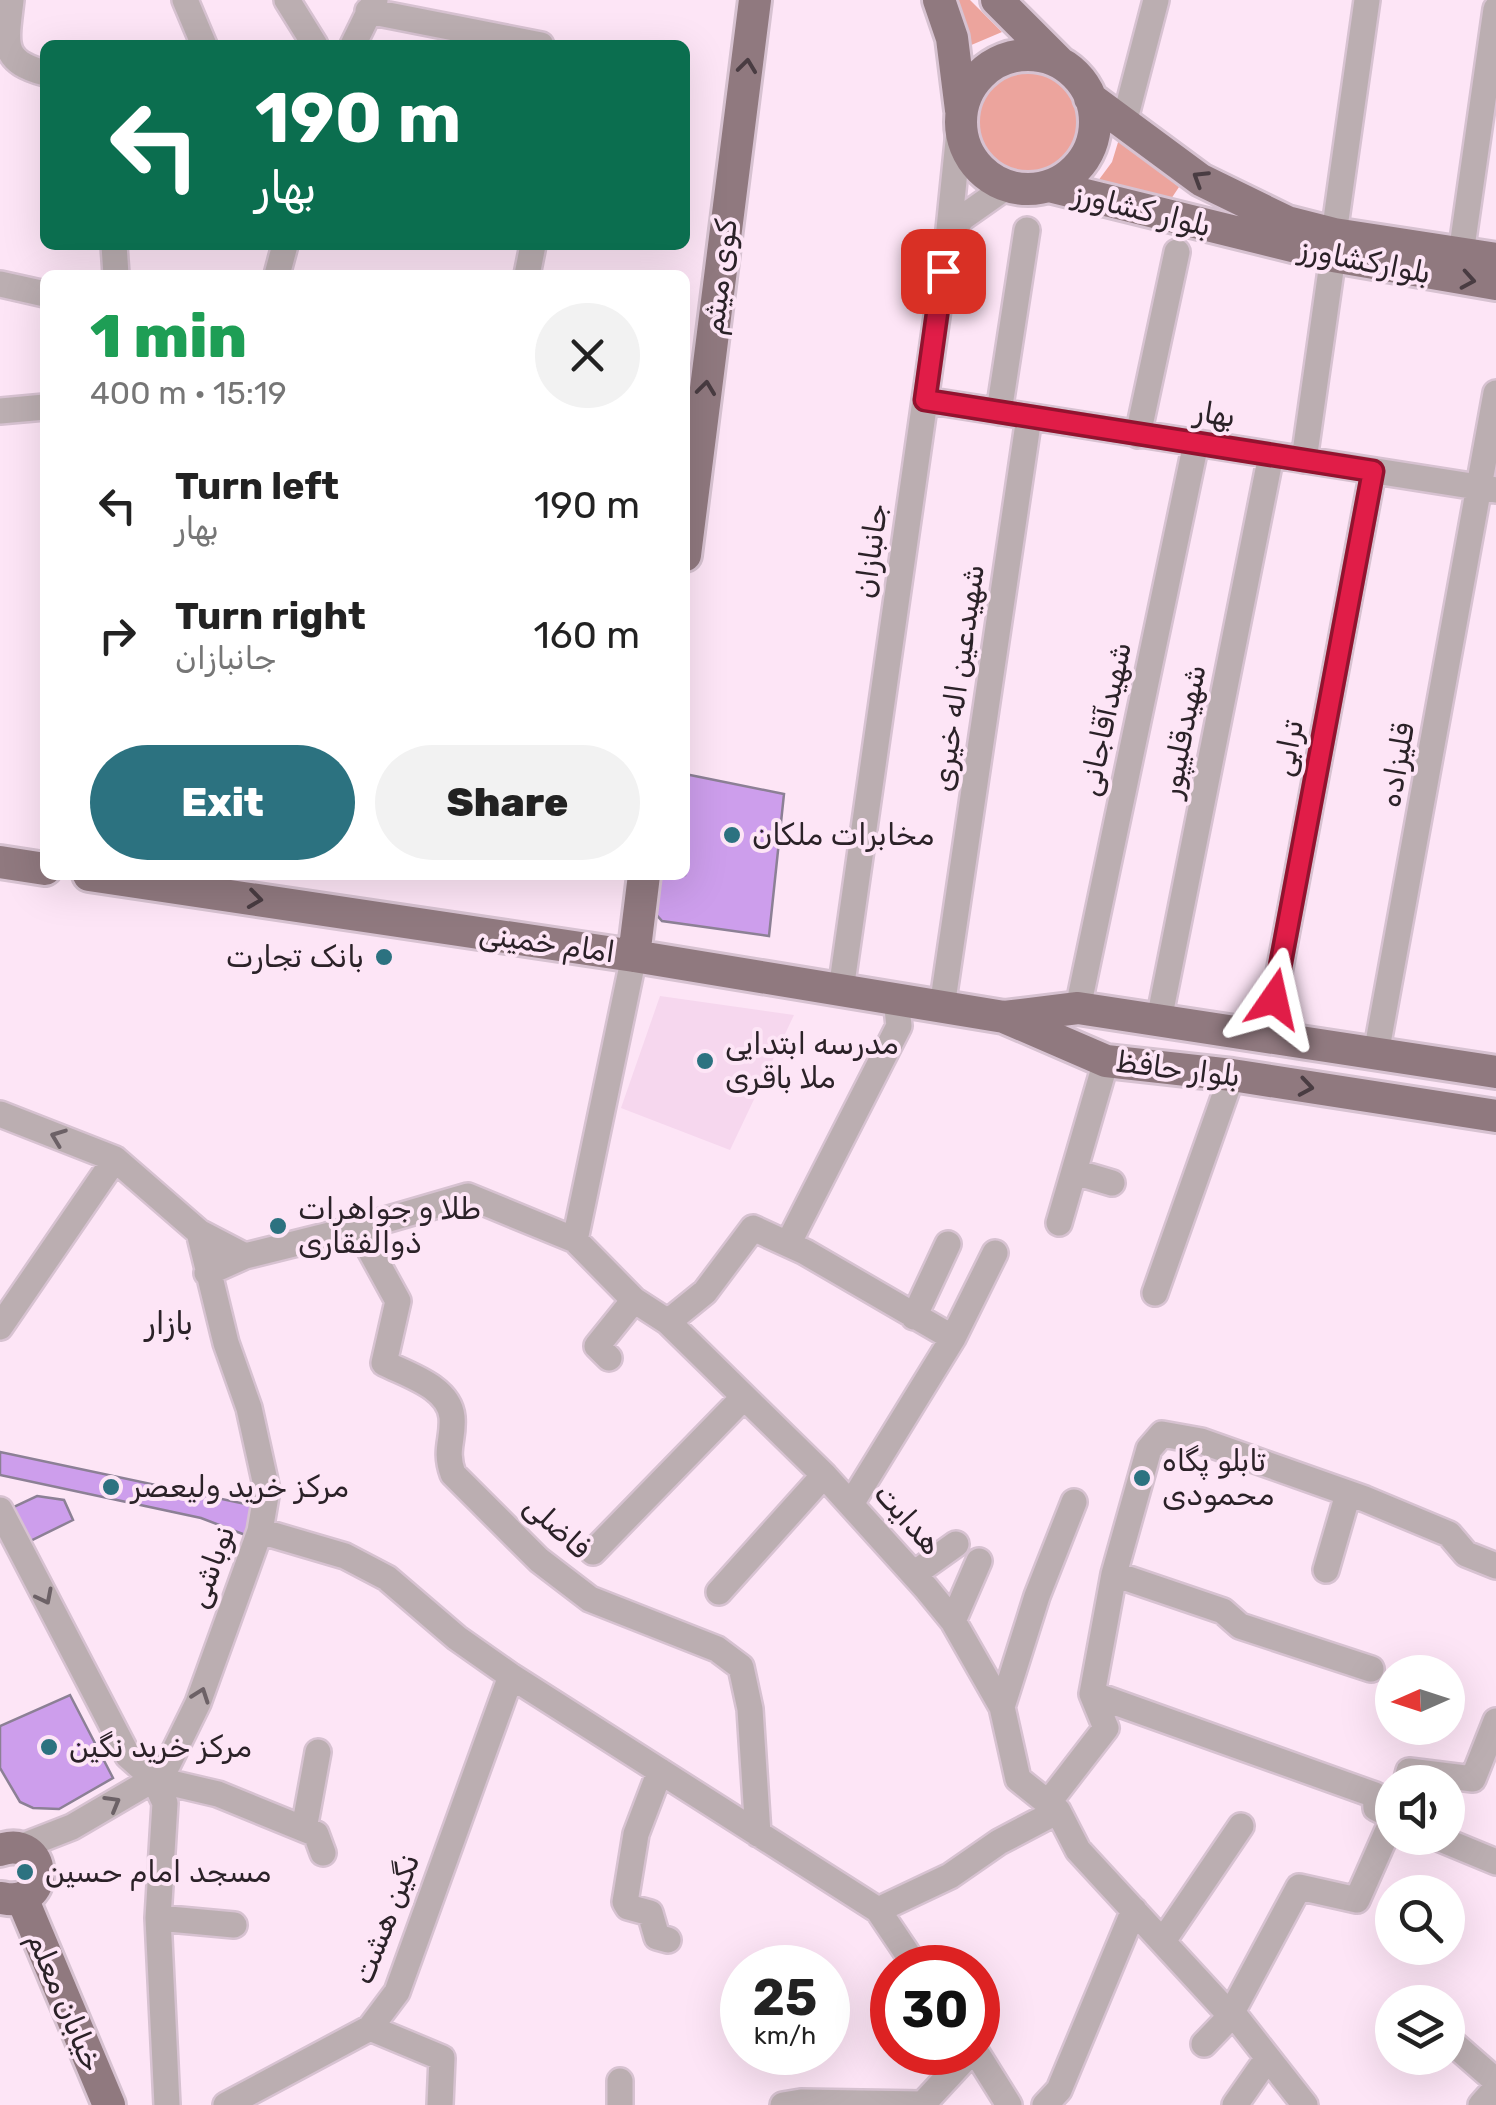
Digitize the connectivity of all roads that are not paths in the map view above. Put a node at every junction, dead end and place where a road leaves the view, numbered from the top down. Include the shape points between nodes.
1 (12, 0) edge
2 (185, 0) edge
3 (288, 0) edge
4 (756, 0) edge
5 (939, 0) edge
6 (997, 0) edge
7 (1156, 0) edge
8 (1367, 0) edge
9 (371, 6) edge
10 (1496, 10) edge
11 (202, 40) edge
12 (311, 40) edge
13 (355, 40) edge
14 (520, 40) edge
15 (1060, 63) junction
16 (40, 72) edge
17 (1090, 98) junction
18 (961, 116) junction
19 (1124, 123) junction
20 (1006, 186) junction
21 (1050, 186) junction
22 (1028, 230) dead end
23 (1235, 234) joint
24 (948, 239) junction
25 (1334, 245) junction
26 (1178, 252) dead end
27 (1461, 254) junction
28 (1496, 259) edge
29 (0, 284) edge
30 (1496, 284) edge
31 (40, 293) edge
32 (1496, 393) edge
33 (925, 400) junction
34 (40, 407) edge
35 (0, 411) edge
36 (999, 412) junction
37 (1030, 417) junction
38 (1138, 434) junction
39 (1196, 444) junction
40 (1271, 455) junction
41 (1304, 460) junction
42 (1373, 471) junction
43 (1488, 488) edge
44 (690, 515) edge
45 (0, 862) edge
46 (40, 867) edge
47 (123, 880) edge
48 (643, 880) edge
49 (634, 956) junction
50 (842, 990) junction
51 (896, 999) junction
52 (942, 1007) junction
53 (1078, 1008) junction
54 (1004, 1017) junction
55 (1160, 1020) junction
56 (1267, 1037) junction
57 (1376, 1054) junction
58 (1106, 1061) junction
59 (1496, 1072) edge
60 (1232, 1076) junction
61 (0, 1114) edge
62 (1496, 1116) edge
63 (115, 1159) junction
64 (1075, 1172) junction
65 (1112, 1184) dead end
66 (1059, 1222) dead end
67 (358, 1228) junction
68 (199, 1232) junction
69 (575, 1240) junction
70 (788, 1244) junction
71 (948, 1244) dead end
72 (995, 1253) dead end
73 (245, 1256) junction
74 (207, 1274) junction
75 (1155, 1293) dead end
76 (634, 1300) junction
77 (3, 1317) edge
78 (914, 1317) junction
79 (668, 1322) junction
80 (952, 1338) junction
81 (609, 1358) dead end
82 (744, 1397) junction
83 (824, 1475) junction
84 (1348, 1494) junction
85 (1074, 1502) dead end
86 (851, 1504) junction
87 (0, 1510) edge
88 (260, 1531) junction
89 (956, 1544) dead end
90 (593, 1552) dead end
91 (980, 1561) dead end
92 (1496, 1566) edge
93 (1326, 1570) dead end
94 (914, 1574) junction
95 (1114, 1574) junction
96 (720, 1592) dead end
97 (953, 1622) junction
98 (1371, 1669) dead end
99 (510, 1676) junction
100 (1092, 1694) junction
101 (1002, 1707) junction
102 (1496, 1721) edge
103 (318, 1752) dead end
104 (660, 1771) junction
105 (1465, 1778) edge
106 (154, 1779) junction
107 (1375, 1795) edge
108 (1053, 1807) junction
109 (1241, 1826) dead end
110 (72, 1828) junction
111 (304, 1830) junction
112 (758, 1834) junction
113 (5, 1849) edge
114 (1465, 1849) edge
115 (323, 1853) dead end
116 (1376, 1855) edge
117 (1496, 1862) edge
118 (14, 1896) edge
119 (878, 1910) junction
120 (1134, 1910) junction
121 (158, 1918) junction
122 (234, 1925) dead end
123 (668, 1940) dead end
124 (1163, 1941) junction
125 (902, 1945) edge
126 (1231, 2014) junction
127 (370, 2028) junction
128 (1204, 2044) dead end
129 (1268, 2059) junction
130 (1465, 2059) edge
131 (951, 2075) edge
132 (989, 2075) edge
133 (1493, 2091) edge
134 (923, 2104) edge
135 (108, 2105) edge
136 (167, 2105) edge
137 (226, 2105) edge
138 (440, 2105) edge
139 (783, 2105) edge
140 (1009, 2105) edge
141 (1045, 2105) edge
142 (1234, 2105) edge
143 (1304, 2105) edge

1 - 16 street via 10,58
2 - 11 street
3 - 12 street
44 -> 4 main road, کوی میثم
5 - 18 main road via 952,38
6 - 15 main road
7 - 19 street
8 - 25 street
9 - 13 street
9 - 14 street
10 - 27 street
15 - 17 main road
15 - 18 main road via 1019,55 999,61 969,90
17 - 19 main road, بلوارکشاورز
17 - 21 main road via 1095,119 1084,160
18 - 20 main road via 973,162
18 - 24 street, جانبازان
25 -> 19 main road, بلوارکشاورز via 1201,180
20 - 21 main road
20 - 24 street via 962,218
21 - 23 main road, بلوار کشاورز
22 - 36 street
23 - 25 main road, بلوارکشاورز
24 - 33 street, جانبازان
25 - 27 main road, بلوارکشاورز
25 -> 30 main road, بلوارکشاورز
25 - 41 street
26 - 38 street
27 - 28 main road, بلوارکشاورز
29 - 31 street
32 - 43 street, قلیزاده
33 - 36 street, بهار
33 - 50 street, جانبازان
34 - 35 street
36 - 37 street, بهار
37 - 38 street, بهار
37 - 52 street, شهیدعین اله خیری
38 - 39 street, بهار
39 - 40 street, بهار
39 - 53 street, شهیدآقاجانی
40 - 41 street, بهار
40 - 55 street, شهیدقلیپور
41 - 42 street, بهار
42 - 43 street, بهار
42 - 56 street, ترابی
43 - 57 street, قلیزاده
45 - 46 main road
47 -> 49 main road, امام خمینی
48 - 49 main road
49 - 50 main road, امام خمینی
49 - 69 street
50 - 51 main road, امام خمینی
51 - 52 main road, امام خمینی
51 - 70 street via 899,1026
52 - 54 main road, امام خمینی
53 - 54 main road, بلوار حافظ
53 - 55 main road, بلوار حافظ
54 - 58 main road, بلوار حافظ
55 - 56 main road, بلوار حافظ
56 - 57 main road, بلوار حافظ
57 - 59 main road, بلوار حافظ
58 - 60 main road, بلوار حافظ
58 - 64 street
60 -> 62 main road, بلوار حافظ
60 - 75 street
63 -> 61 street
63 - 68 street
63 - 77 street
64 - 65 street
64 - 66 street
67 - 69 street via 468,1196
67 - 73 street
67 - 112 street, فاضلی via 398,1301 384,1363 446,1400 453,1474 539,1560 590,1599 718,1650 740,1668 750,1708
68 - 73 street
68 - 74 street, نوباشی
69 - 76 street, هدایت
70 - 78 street
70 - 79 street via 753,1228 705,1292
71 - 78 street
72 - 80 street
73 - 74 street
74 - 88 street, نوباشی via 249,1408 266,1490
76 - 79 street, هدایت
76 - 81 street via 597,1346
78 - 80 street
79 - 82 street, هدایت
80 - 86 street
82 - 83 street, هدایت
82 - 90 street
83 - 86 street, هدایت
83 - 96 street
84 - 92 street via 1449,1534 1466,1554
84 - 93 street
84 - 95 street via 1190,1437 1162,1434 1149,1449
85 - 101 street
86 - 94 street, هدایت
87 -> 106 street via 128,1756
88 - 99 street via 345,1556 387,1578
106 -> 88 street, نوباشی via 179,1747 198,1703
89 - 94 street
91 - 97 street
94 - 97 street, هدایت
95 - 98 street via 1223,1611 1240,1626
95 - 100 street
97 - 101 street, هدایت
99 - 104 street
99 - 127 street, نگین هشت via 397,1992
100 - 107 street
100 - 108 street via 1106,1728
101 - 108 street, هدایت via 1018,1779
102 - 105 street via 1473,1779
103 - 111 street
104 - 112 street
104 - 123 street via 636,1834 625,1902 650,1912 657,1937
110 -> 106 street, نوباشی
106 - 111 street via 218,1794
106 - 121 street via 165,1803
108 - 119 street via 950,1876
108 - 120 street, هدایت via 1078,1850
109 - 124 street
110 - 113 street
110 - 118 street
111 - 115 street via 319,1837
112 - 119 street
113 - 118 main road, خیابان معلم via 32,1856
114 - 117 street
116 - 126 street via 1357,1900 1299,1887
118 - 135 main road, خیابان معلم
119 - 125 street
120 - 124 street, هدایت
120 - 141 street via 1059,2090
121 - 122 street
121 - 136 street
124 - 126 street, هدایت
126 - 128 street
126 - 129 street, هدایت
127 - 137 street, نگین هشت
127 - 138 street via 442,2058
129 - 142 street
129 - 143 street, هدایت
130 - 133 street
131 - 134 street
132 - 140 street
134 - 139 street

